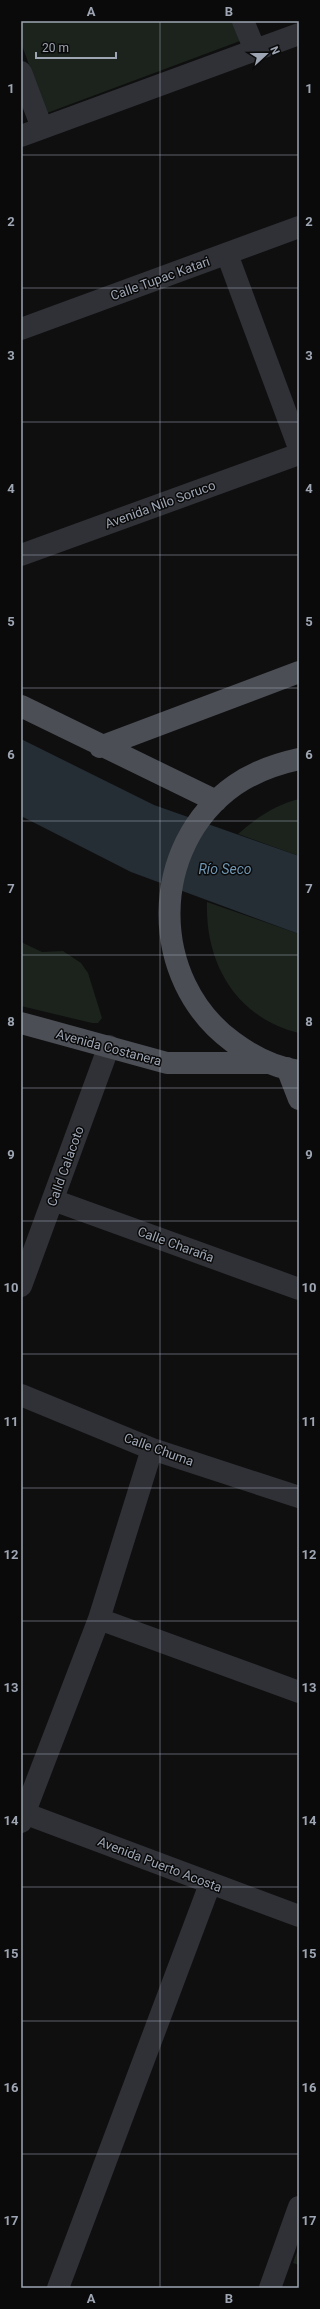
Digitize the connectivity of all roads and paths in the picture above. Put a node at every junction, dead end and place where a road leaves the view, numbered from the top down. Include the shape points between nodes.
1 (244, 21) edge
2 (299, 34) edge
3 (255, 50) junction
4 (21, 72) edge
5 (42, 128) junction
6 (21, 136) edge
7 (299, 227) edge
8 (227, 254) junction
9 (21, 329) edge
10 (299, 448) edge
11 (299, 454) edge
12 (21, 555) edge
13 (299, 672) edge
14 (21, 706) edge
15 (100, 747) junction
16 (299, 760) edge
17 (216, 801) junction
18 (21, 1023) edge
19 (109, 1046) junction
20 (285, 1067) edge
21 (299, 1099) edge
22 (53, 1200) junction
23 (21, 1286) edge
24 (299, 1288) edge
25 (21, 1395) edge
26 (152, 1449) junction
27 (299, 1496) edge
28 (99, 1619) junction
29 (299, 1692) edge
30 (22, 1816) edge
31 (210, 1884) junction
32 (299, 1916) edge
33 (299, 2207) edge
34 (58, 2288) edge
35 (271, 2288) edge

1 - 3 street
2 - 3 street
3 - 5 street
4 - 5 street
5 - 6 street
7 - 8 street, Calle Tupac Katari
8 - 9 street, Calle Tupac Katari
8 - 10 street
11 - 12 street, Avenida Nilo Soruco
13 - 15 main road
14 - 15 main road
15 - 17 main road
16 - 17 main road via 256,773 235,785
17 - 20 main road via 184,844 175,869 169,894 168,921 171,947 179,972 206,1018 246,1052
18 - 19 main road, Avenida Costanera
19 - 20 main road, Avenida Costanera via 167,1063
19 - 22 street, Calld Calacoto
20 - 21 main road
22 - 23 street, Calld Calacoto
22 - 24 street, Calle Charaña
25 - 26 street, Calle Chuma
26 - 27 street, Calle Chuma
26 - 28 street
28 - 29 street
28 - 30 street
30 - 31 street, Avenida Puerto Acosta
31 - 32 street, Avenida Puerto Acosta
31 - 34 street
33 - 35 street

